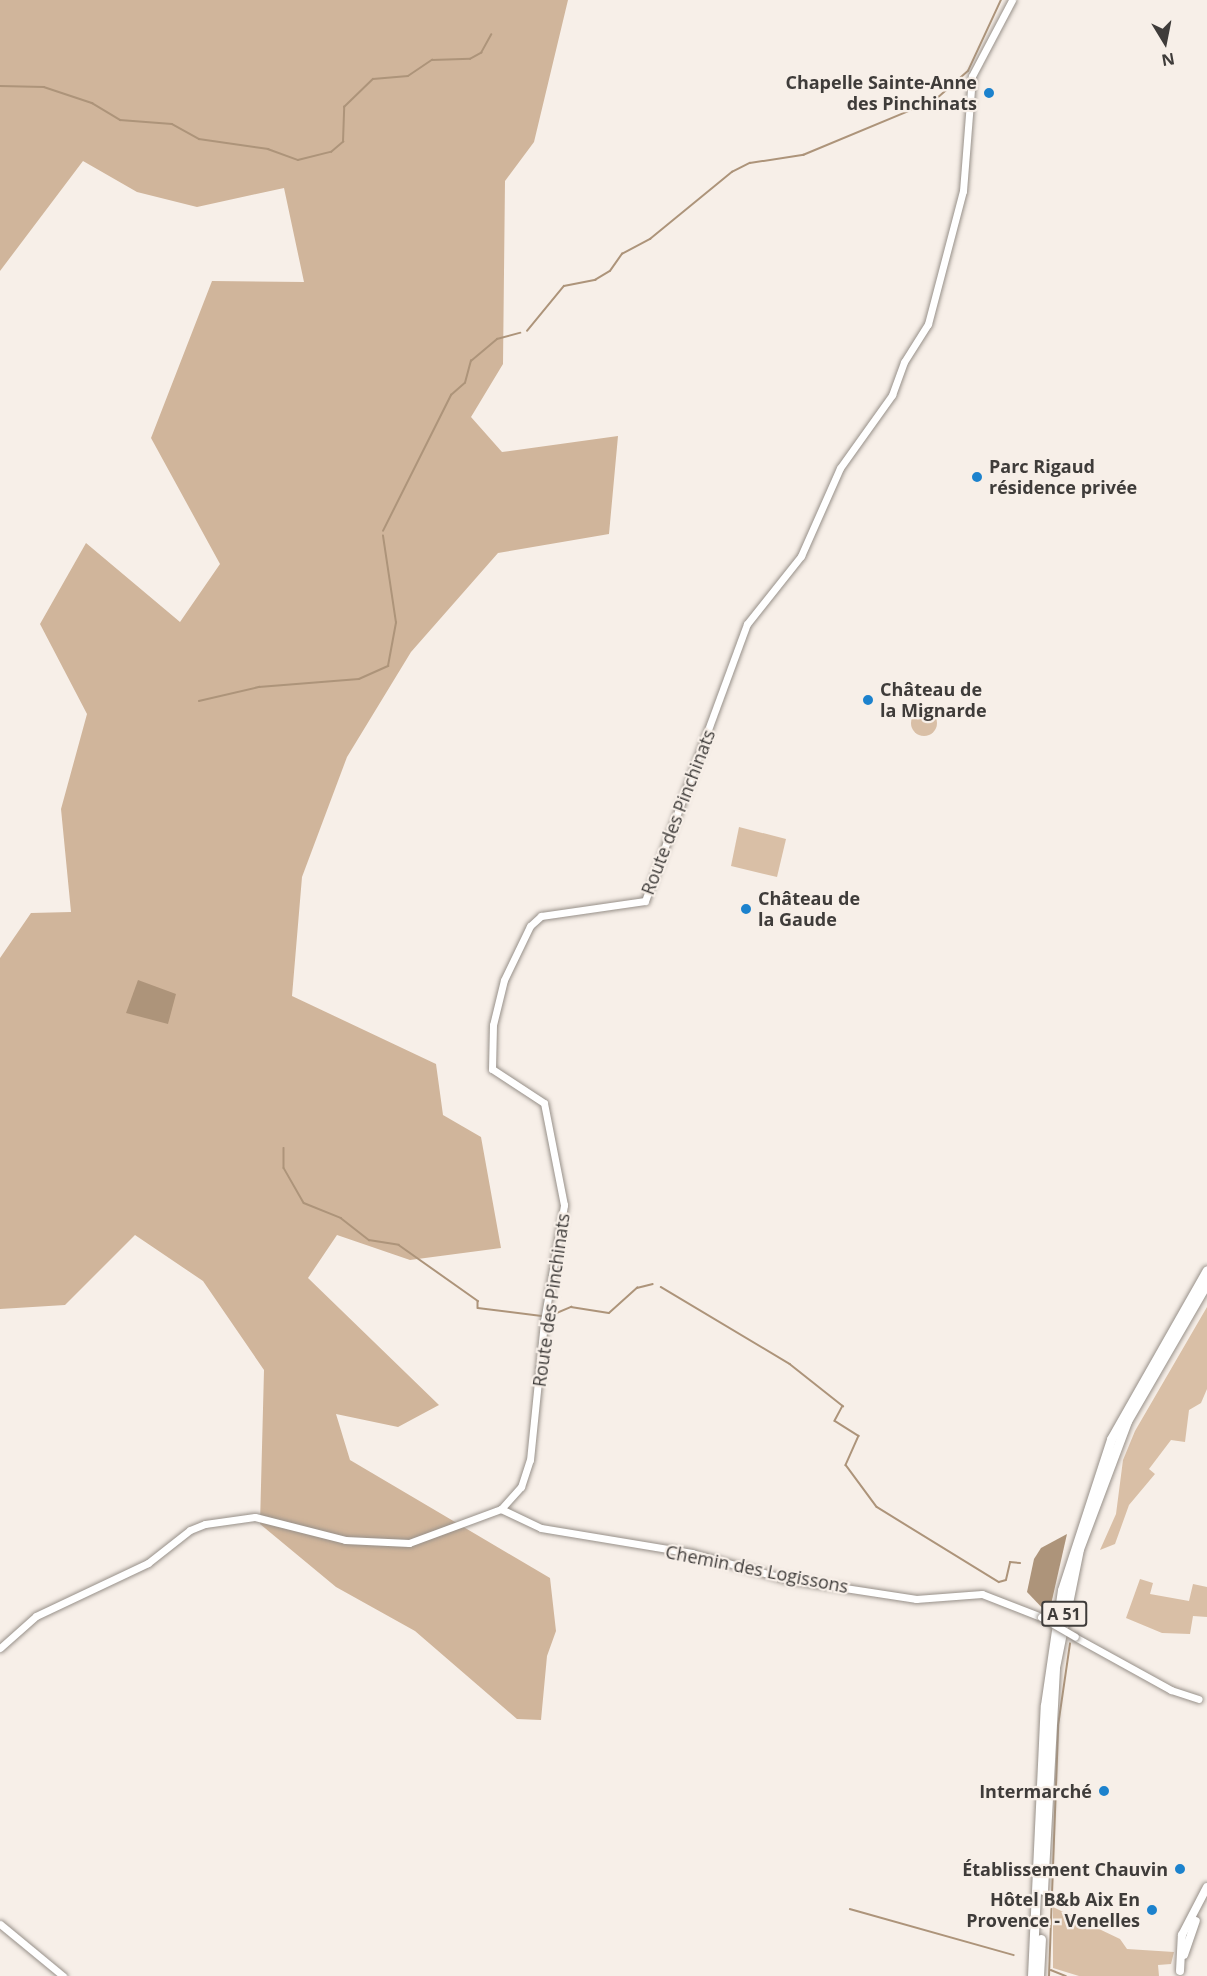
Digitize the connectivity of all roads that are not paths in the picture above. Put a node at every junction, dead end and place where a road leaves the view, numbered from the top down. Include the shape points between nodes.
1 (1012, 0) edge
2 (1207, 1265) edge
3 (1207, 1270) edge
4 (1207, 1283) edge
5 (1164, 1337) junction
6 (501, 1509) junction
7 (0, 1648) edge
8 (1109, 1656) junction
9 (1207, 1697) edge
10 (1199, 1699) junction
11 (1207, 1887) edge
12 (1207, 1894) edge
13 (0, 1924) edge
14 (1187, 1937) junction
15 (1179, 1974) edge
16 (63, 1976) edge
17 (1032, 1976) edge
18 (1040, 1976) edge

1 - 6 street, Route des Pinchinats via 972,76 963,191 928,324 904,362 892,395 840,468 801,556 747,624 645,901 541,916 530,926 504,980 493,1025 492,1069 544,1103 564,1205 529,1466 516,1495
2 - 5 highway
3 - 5 highway, A 51
4 - 18 highway, A 51 via 1127,1421 1090,1513 1070,1586 1050,1712
5 - 17 highway, A 51 via 1096,1475 1062,1590 1044,1714
6 - 7 street, Route des Pinchinats via 409,1543 345,1540 255,1517 205,1524 189,1530 147,1563 36,1616
6 - 8 street, Chemin des Logissons, bridge via 542,1528 692,1553 802,1582 916,1599 982,1594 1017,1603
8 - 10 street via 1152,1680
8 - 10 street via 1170,1694
9 - 10 street
11 - 14 main road
12 - 14 main road
13 - 16 street
14 - 15 main road

